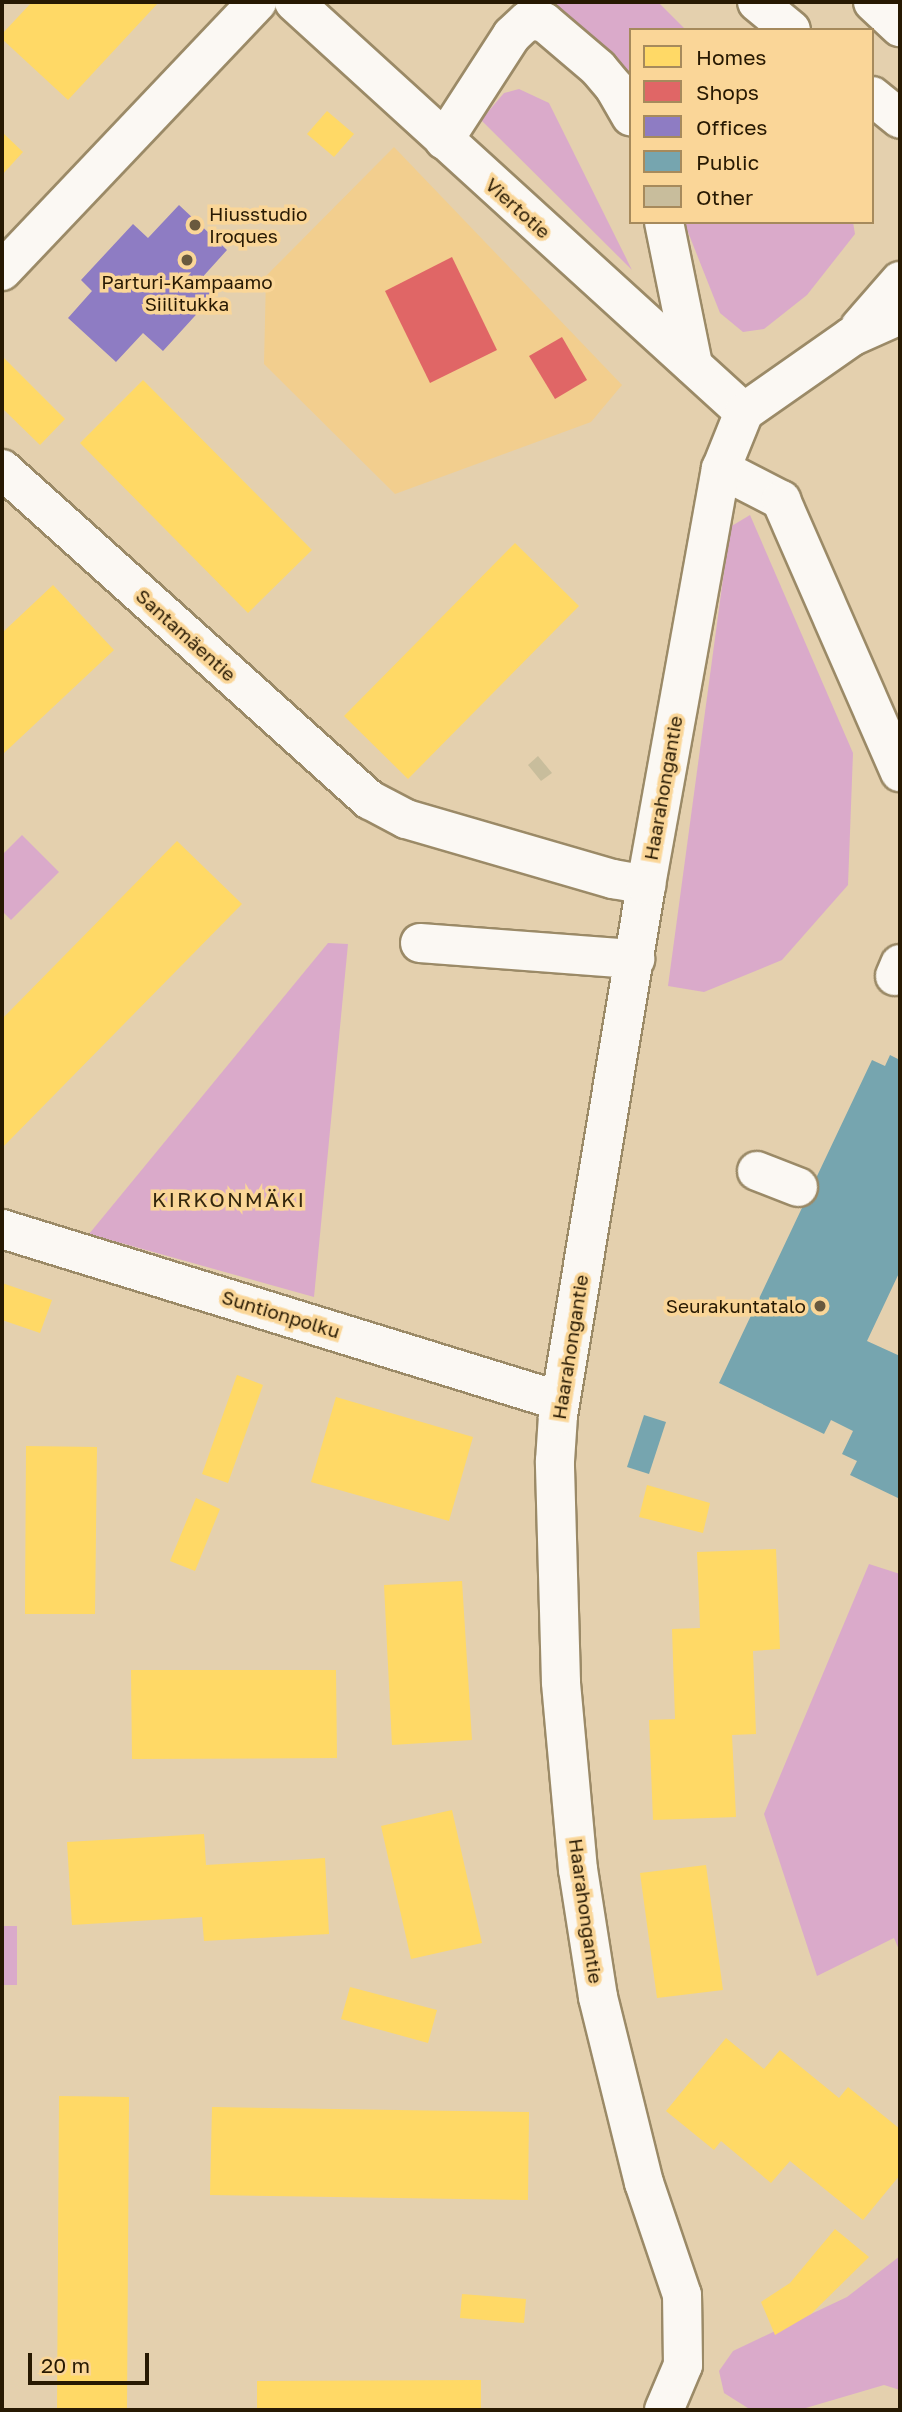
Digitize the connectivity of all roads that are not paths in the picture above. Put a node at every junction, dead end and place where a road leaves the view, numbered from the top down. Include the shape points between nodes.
1 (257, 2) edge
2 (294, 2) edge
3 (757, 2) edge
4 (873, 2) edge
5 (900, 27) edge
6 (789, 28) edge
7 (874, 98) edge
8 (629, 113) edge
9 (900, 119) edge
10 (444, 140) junction
11 (664, 224) edge
12 (2, 271) edge
13 (900, 281) edge
14 (900, 315) edge
15 (851, 337) junction
16 (693, 365) junction
17 (744, 412) junction
18 (2, 469) edge
19 (721, 469) junction
20 (900, 772) edge
21 (646, 886) junction
22 (420, 943) dead end
23 (635, 959) junction
24 (757, 1171) dead end
25 (798, 1187) dead end
26 (2, 1229) edge
27 (560, 1401) junction
28 (664, 2410) edge

1 - 12 street
2 - 10 street, Viertotie
3 - 6 street
4 - 5 street
7 - 9 street
8 - 10 street via 598,68 544,22 527,21 512,35
10 - 16 street, Viertotie
11 - 16 street
13 - 15 street
14 - 15 street
15 - 17 street
16 - 17 street, Viertotie
17 - 19 street, Haarahongantie
18 - 21 street, Santamäentie via 370,800 406,819
19 - 20 street via 781,500
19 - 21 street, Haarahongantie
21 - 23 street, Haarahongantie
22 - 23 street
23 - 27 street, Haarahongantie
24 - 25 street
26 - 27 street, Suntionpolku
27 - 28 street, Haarahongantie via 555,1461 561,1682 578,1870 601,2011 644,2183 682,2295 683,2365

